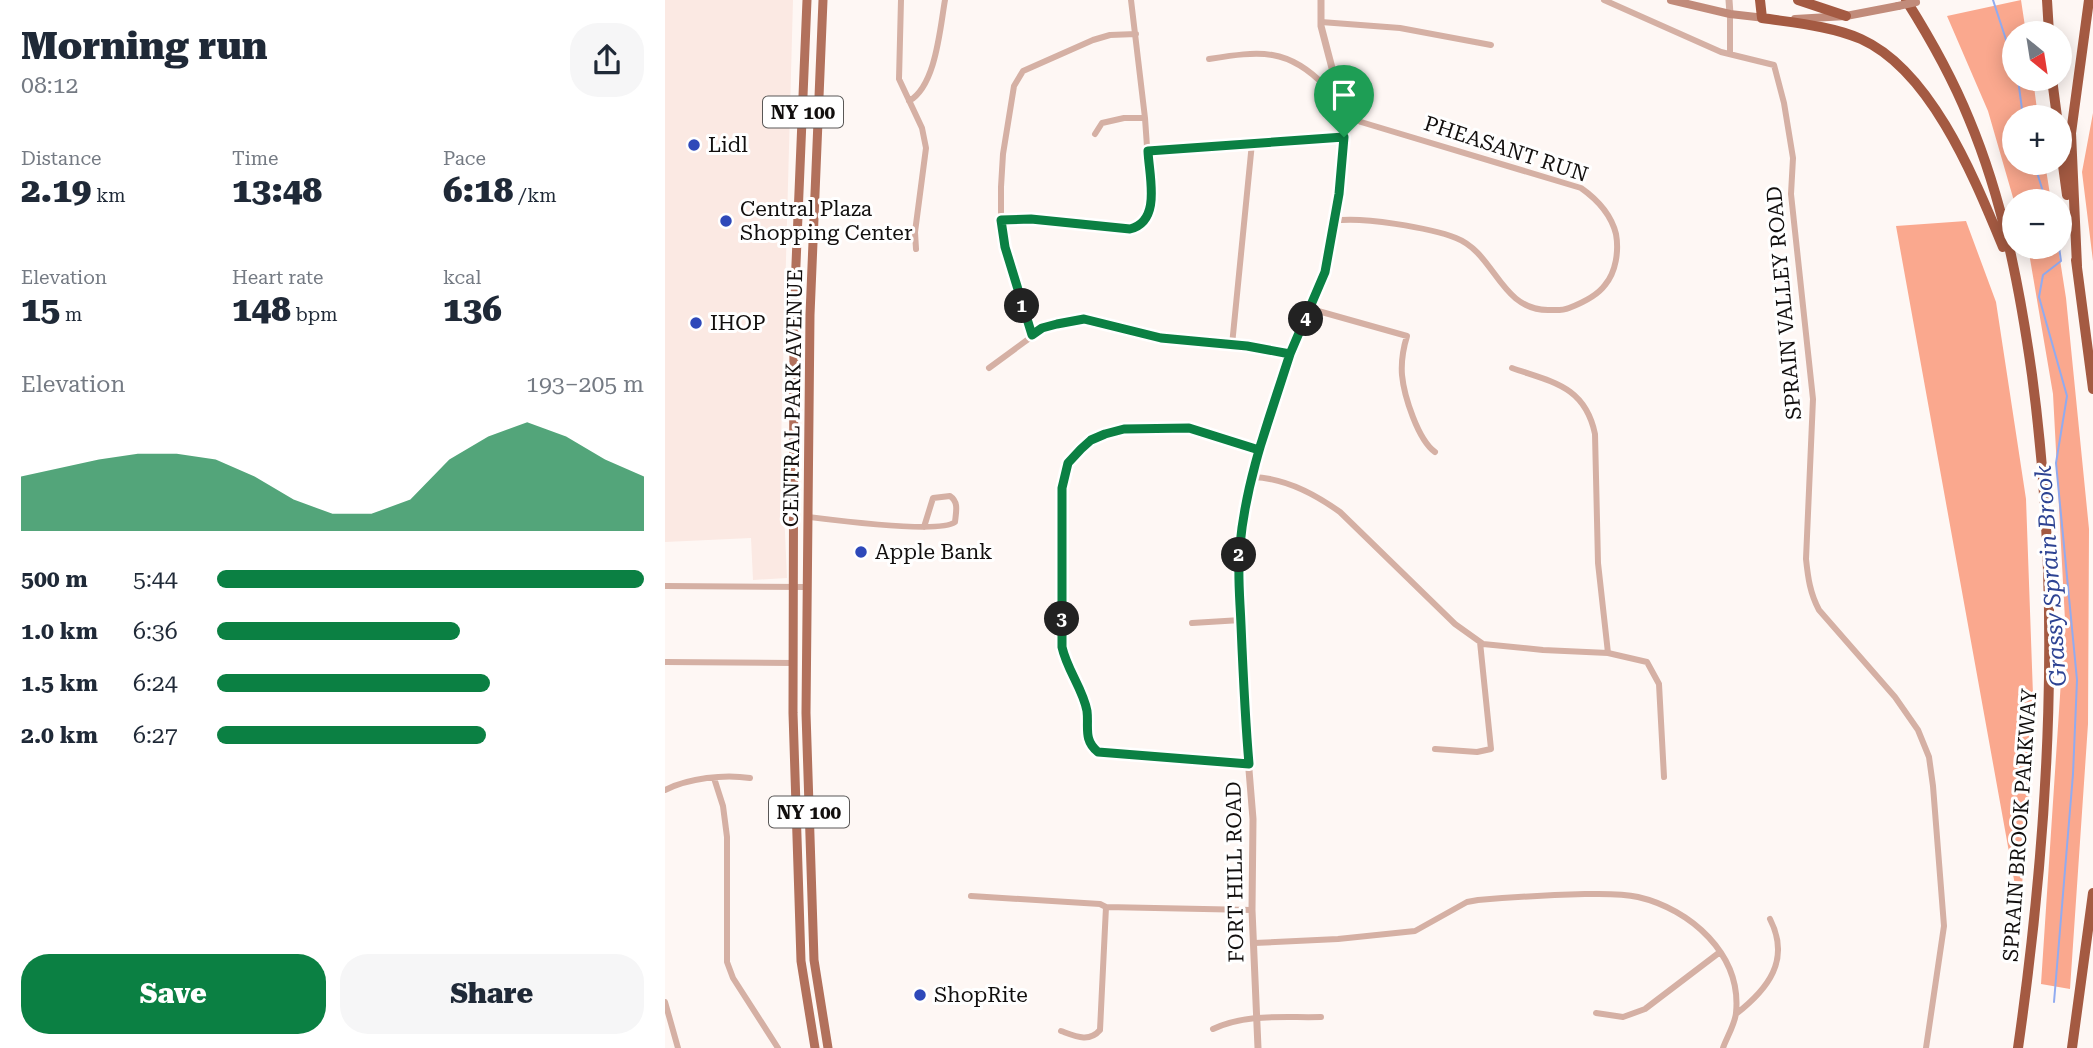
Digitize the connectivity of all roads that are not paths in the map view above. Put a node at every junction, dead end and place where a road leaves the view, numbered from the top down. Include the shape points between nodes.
1 (807, 0) edge
2 (823, 0) edge
3 (901, 0) edge
4 (945, 0) edge
5 (1131, 0) edge
6 (1321, 0) edge
7 (1604, 0) edge
8 (1671, 0) edge
9 (1729, 0) edge
10 (1760, 0) edge
11 (1798, 0) edge
12 (2047, 0) edge
13 (2089, 0) edge
14 (1911, 2) edge
15 (1730, 14) junction
16 (1846, 16) junction
17 (1762, 18) junction
18 (2048, 21) edge
19 (1321, 22) junction
20 (1136, 34) junction
21 (806, 43) junction
22 (1492, 45) dead end
23 (821, 47) junction
24 (1730, 54) junction
25 (1209, 59) dead end
26 (908, 101) junction
27 (1342, 106) junction
28 (1145, 118) junction
29 (1095, 134) dead end
30 (1344, 137) junction
31 (1252, 143) junction
32 (1148, 151) junction
33 (2064, 175) edge
34 (799, 181) junction
35 (816, 183) junction
36 (1001, 220) junction
37 (1334, 221) junction
38 (916, 249) dead end
39 (2077, 266) junction
40 (2014, 272) junction
41 (1311, 309) junction
42 (794, 325) junction
43 (810, 325) junction
44 (1032, 335) junction
45 (1232, 345) junction
46 (1290, 354) junction
47 (989, 368) dead end
48 (1512, 368) dead end
49 (2093, 389) edge
50 (1259, 450) junction
51 (1435, 452) dead end
52 (1253, 477) junction
53 (809, 517) junction
54 (924, 527) junction
55 (665, 586) edge
56 (794, 586) junction
57 (807, 587) junction
58 (1241, 620) junction
59 (1192, 623) dead end
60 (1480, 642) junction
61 (1608, 653) junction
62 (665, 663) edge
63 (794, 663) junction
64 (1435, 750) dead end
65 (1249, 764) junction
66 (1664, 777) dead end
67 (715, 778) junction
68 (750, 778) dead end
69 (665, 790) edge
70 (2093, 893) edge
71 (971, 896) dead end
72 (1105, 907) junction
73 (1252, 910) junction
74 (1770, 919) dead end
75 (1254, 943) junction
76 (1720, 952) junction
77 (665, 1002) edge
78 (1596, 1013) dead end
79 (1736, 1014) junction
80 (1321, 1017) dead end
81 (1257, 1018) junction
82 (1213, 1029) dead end
83 (1062, 1031) dead end
84 (674, 1032) junction
85 (665, 1035) edge
86 (678, 1048) edge
87 (778, 1048) edge
88 (815, 1048) edge
89 (828, 1048) edge
90 (1258, 1048) edge
91 (1723, 1048) edge
92 (1926, 1048) edge
93 (2018, 1048) edge
94 (2072, 1048) edge

1 - 21 main road, CENTRAL PARK AVENUE / NY 100
2 - 23 main road, CENTRAL PARK AVENUE / NY 100
3 - 26 street via 898,74
4 - 26 street via 933,64 917,96
5 - 20 street
6 - 19 street, FORT HILL ROAD
7 - 24 street
8 - 15 main road
9 - 15 street
10 - 17 highway
11 - 16 highway
12 - 18 highway
13 - 39 highway via 2071,133
14 - 16 main road
14 - 40 highway, SPRAIN BROOK PARKWAY via 1970,121
15 - 17 main road
15 - 24 street
16 - 17 main road
17 - 40 highway via 1854,36 1901,66 1955,144
19 - 22 street via 1400,27
19 - 27 street, FORT HILL ROAD
20 - 28 street
20 - 36 street via 1110,34 1093,40 1023,71 1017,78 1003,154
21 - 23 street
21 - 34 main road, CENTRAL PARK AVENUE / NY 100
23 - 35 main road, CENTRAL PARK AVENUE / NY 100
24 - 92 street, SPRAIN VALLEY ROAD via 1774,65 1793,158 1791,194 1813,399 1806,559 1812,595 1819,610 1895,697 1918,730 1929,757 1944,926
25 - 27 street, PHEASANT RUN via 1276,54 1318,78
26 - 38 street via 926,148
27 - 30 street, FORT HILL ROAD
27 - 37 street, PHEASANT RUN via 1361,122 1581,188 1609,215 1617,241 1616,260 1612,275 1594,296 1563,310 1539,310 1508,294 1472,245 1454,237 1361,219
28 - 29 street via 1101,123
28 - 32 street
30 - 31 street
30 - 37 street, FORT HILL ROAD
31 - 32 street
31 - 45 street
32 - 36 street via 1150,210 1137,228
33 - 39 highway
34 - 35 street
34 - 42 main road, CENTRAL PARK AVENUE / NY 100
35 - 43 main road, CENTRAL PARK AVENUE / NY 100
36 - 44 street
37 - 41 street, FORT HILL ROAD via 1325,272
39 - 49 highway
40 - 93 highway, SPRAIN BROOK PARKWAY via 2041,456 2050,640 2044,825
41 - 46 street, FORT HILL ROAD
41 - 51 street via 1406,336 1405,391 1419,433
42 - 43 street
42 - 56 main road, CENTRAL PARK AVENUE / NY 100
43 - 53 main road, CENTRAL PARK AVENUE / NY 100
44 - 45 street via 1042,328 1084,319 1161,338
44 - 47 street
45 - 46 street
46 - 50 street, FORT HILL ROAD
48 - 61 street via 1558,385 1583,402 1592,420 1598,563
50 - 52 street, FORT HILL ROAD
50 - 65 street via 1189,428 1124,429 1091,440 1081,449 1068,463 1062,488 1062,647 1087,711 1089,742 1104,754
52 - 58 street, FORT HILL ROAD via 1240,543
52 - 60 street via 1297,487 1340,512 1455,624
53 - 54 street
53 - 57 main road, CENTRAL PARK AVENUE / NY 100
54 - 54 street via 933,498 953,498 955,522 946,527
55 - 56 street
56 - 57 street
56 - 63 main road, NY 100
57 - 89 main road, NY 100 via 813,950
58 - 59 street
58 - 65 street, FORT HILL ROAD
60 - 61 street
60 - 64 street via 1491,749
61 - 66 street via 1647,662 1655,674
62 - 63 street
63 - 88 main road, NY 100 via 801,961
65 - 73 street, FORT HILL ROAD
67 - 68 street
67 - 69 street
67 - 87 street via 726,829 727,962
70 - 94 highway
71 - 72 street
72 - 73 street
72 - 83 street via 1100,1030 1079,1038
73 - 75 street, FORT HILL ROAD
74 - 79 street via 1779,941 1774,971 1756,998
75 - 76 street via 1415,931 1478,900 1613,894 1639,897 1683,915 1707,934
75 - 81 street, FORT HILL ROAD
76 - 78 street via 1635,1014
76 - 79 street via 1732,980
77 - 84 street
79 - 91 street
80 - 81 street
81 - 82 street
81 - 90 street, FORT HILL ROAD
84 - 85 street
84 - 86 street

